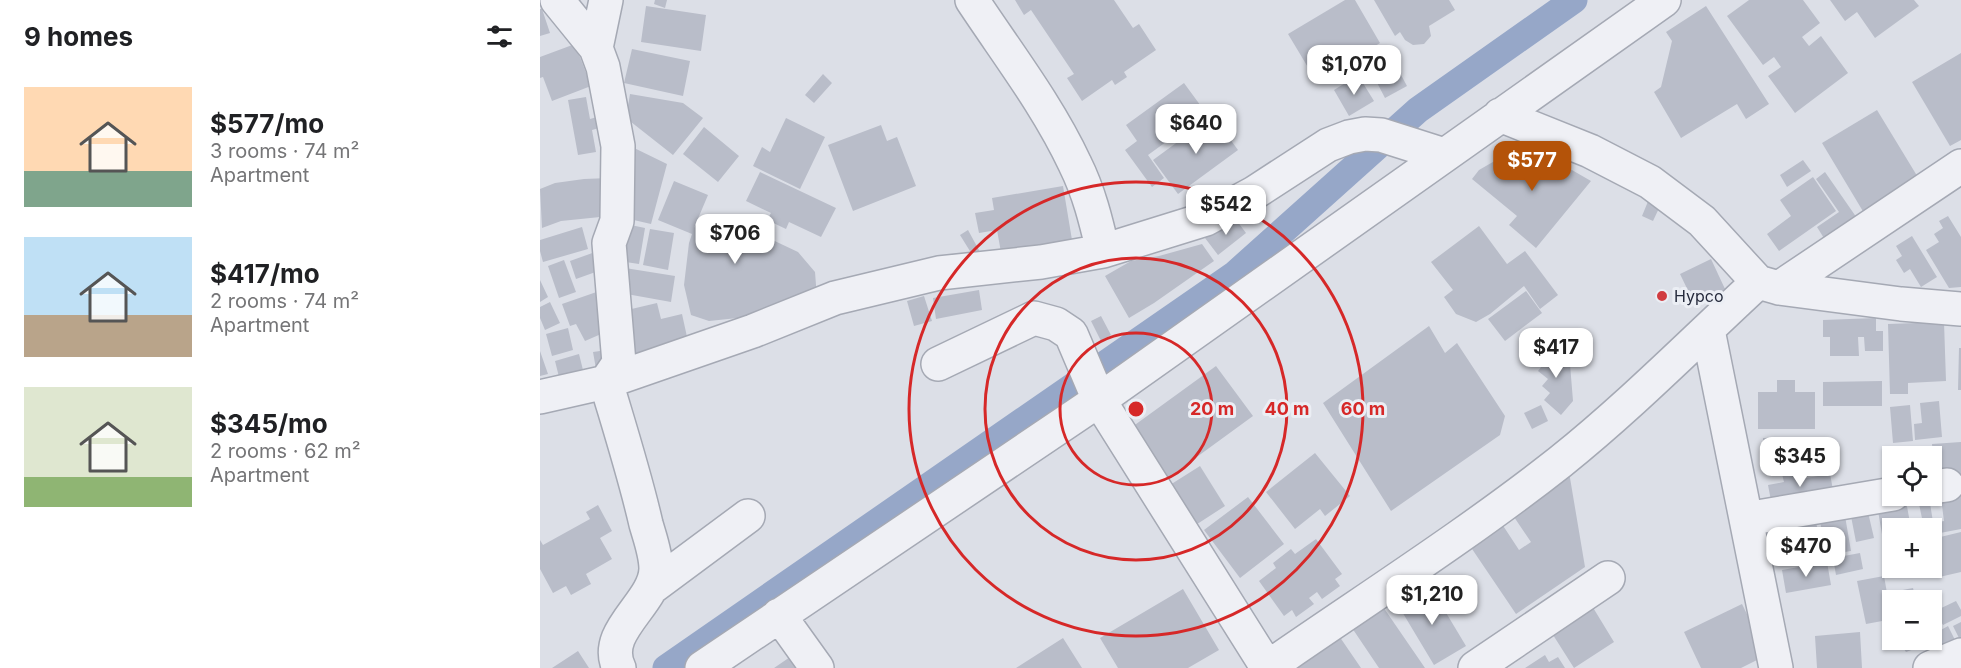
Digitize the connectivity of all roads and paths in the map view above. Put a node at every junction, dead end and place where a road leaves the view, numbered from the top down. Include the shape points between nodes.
1 (557, 0) edge
2 (606, 0) edge
3 (972, 0) edge
4 (1664, 0) edge
5 (596, 48) junction
6 (1500, 115) junction
7 (1444, 155) junction
8 (1961, 166) edge
9 (1103, 251) junction
10 (1769, 285) junction
11 (1961, 309) edge
12 (1708, 330) junction
13 (938, 364) dead end
14 (606, 382) junction
15 (540, 397) edge
16 (1099, 400) junction
17 (1882, 496) edge
18 (748, 516) dead end
19 (1746, 519) junction
20 (1608, 578) dead end
21 (651, 588) junction
22 (779, 615) junction
23 (1961, 655) edge
24 (617, 664) edge
25 (1277, 665) edge
26 (702, 668) edge
27 (818, 668) edge
28 (1475, 668) edge
29 (1776, 668) edge
30 (1930, 668) edge

1 - 5 street
2 - 5 street
3 - 9 street via 1055,125 1076,164
4 - 6 street
5 - 14 street via 618,146 617,221 609,243 619,363
6 - 7 street
6 - 10 street via 1590,151 1650,182 1702,221
7 - 9 street via 1381,135 1349,137 1328,145 1206,219
7 - 16 street
8 - 10 street
9 - 14 street via 939,273 835,298
10 - 11 street
10 - 12 street
12 - 19 street
12 - 25 street via 1561,461
13 - 16 street via 1034,318 1056,324 1071,334
14 - 15 street
14 - 21 street via 654,555 656,570
16 - 22 street
16 - 25 street
17 - 19 street
18 - 21 street
19 - 29 street
20 - 28 street
21 - 24 street via 617,644
22 - 26 street
22 - 27 street
23 - 30 street

